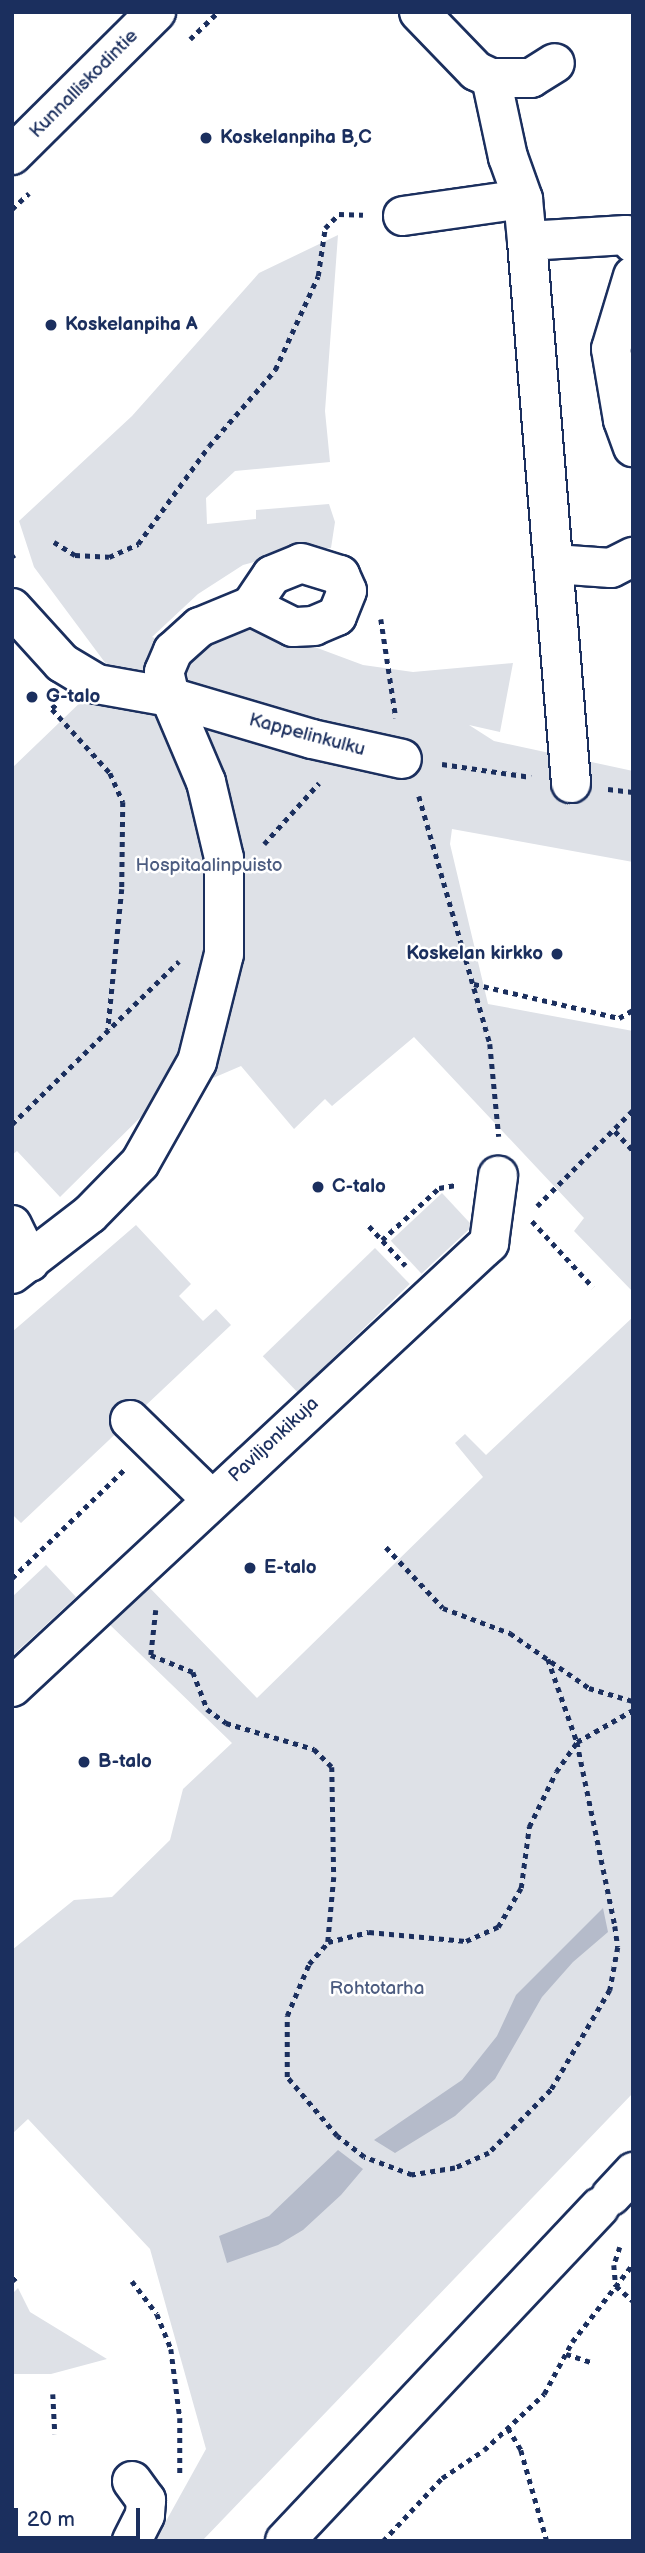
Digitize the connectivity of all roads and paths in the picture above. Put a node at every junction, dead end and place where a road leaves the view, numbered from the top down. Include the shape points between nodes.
1 (156, 12) edge
2 (419, 12) edge
3 (555, 63) dead end
4 (491, 78) junction
5 (12, 155) edge
6 (523, 199) junction
7 (403, 216) joint
8 (527, 241) junction
9 (633, 243) edge
10 (633, 276) edge
11 (629, 428) edge
12 (54, 542) dead end
13 (633, 557) edge
14 (554, 564) junction
15 (340, 575) junction
16 (251, 606) junction
17 (12, 608) edge
18 (86, 677) junction
19 (170, 697) junction
20 (402, 759) junction
21 (571, 783) junction
22 (633, 792) edge
23 (474, 984) junction
24 (633, 1010) edge
25 (108, 1030) dead end
26 (633, 1110) edge
27 (615, 1131) junction
28 (633, 1150) edge
29 (498, 1176) junction
30 (12, 1225) edge
31 (369, 1226) dead end
32 (382, 1241) junction
33 (21, 1268) edge
34 (593, 1287) dead end
35 (432, 1294) junction
36 (141, 1431) joint
37 (211, 1499) junction
38 (386, 1547) dead end
39 (130, 1576) junction
40 (12, 1578) edge
41 (548, 1659) junction
42 (12, 1687) edge
43 (633, 1701) edge
44 (633, 1710) edge
45 (577, 1742) junction
46 (328, 1942) junction
47 (615, 2192) edge
48 (633, 2264) edge
49 (19, 2274) dead end
50 (12, 2281) edge
51 (132, 2281) dead end
52 (616, 2286) junction
53 (633, 2301) edge
54 (566, 2354) junction
55 (593, 2363) dead end
56 (53, 2394) dead end
57 (508, 2428) junction
58 (55, 2434) dead end
59 (180, 2480) dead end
60 (132, 2482) dead end
61 (132, 2541) edge
62 (285, 2541) edge
63 (383, 2541) edge
64 (547, 2541) edge

1 - 5 street, Kunnalliskodintie
2 - 4 street via 475,71
3 - 4 street via 531,78
4 - 6 street via 508,157
6 - 7 street
6 - 8 street
7 - 12 path via 339,214 325,228 318,276 275,370 209,446 138,544 109,557 75,555
8 - 9 street via 626,235
8 - 14 street
10 - 11 street via 611,349
13 - 14 street via 611,568
14 - 21 street
15 - 16 street via 309,564 285,568 272,575
15 - 16 street via 345,604 327,622 293,626
15 - 20 path via 377,593
16 - 19 street via 200,627 173,651 164,673
17 - 18 street, Kappelinkulku via 62,663
18 - 19 street, Kappelinkulku via 97,684
18 - 25 path via 52,709 110,773 123,802 122,902
19 - 20 street, Kappelinkulku via 312,739
19 - 33 street via 206,782 224,858 226,922 217,996 197,1062 140,1163 90,1214
20 - 21 path
20 - 23 path via 428,817
21 - 22 path
23 - 24 path via 619,1018
23 - 29 path via 490,1044 499,1111
26 - 27 path
27 - 28 path
27 - 34 path via 527,1215
29 - 32 path via 439,1188
29 - 35 street, Paviljonkikuja via 489,1243
30 - 33 street
31 - 32 path
32 - 35 path
35 - 37 street, Paviljonkikuja
36 - 37 street
36 - 40 path
37 - 39 street, Paviljonkikuja
38 - 41 path via 443,1608 510,1633
39 - 42 street, Paviljonkikuja
39 - 46 path via 155,1606 158,1617 151,1655 193,1672 207,1709 226,1723 314,1749 332,1767 334,1877
41 - 43 path via 589,1688
41 - 45 path
44 - 45 path
45 - 46 path via 535,1810 521,1888 498,1927 466,1941 369,1932
45 - 46 path via 615,1926 615,1969 596,2019 551,2090 489,2153 433,2174 398,2173 364,2157 302,2099 287,2077 287,2016 309,1964
47 - 62 street
48 - 52 path
49 - 50 path
51 - 59 path via 157,2314 171,2349 180,2418
52 - 53 path
52 - 54 path
54 - 55 path
54 - 57 path via 544,2395
56 - 58 path
57 - 63 path via 442,2478
57 - 64 path via 521,2451
60 - 61 street via 146,2500 145,2515

